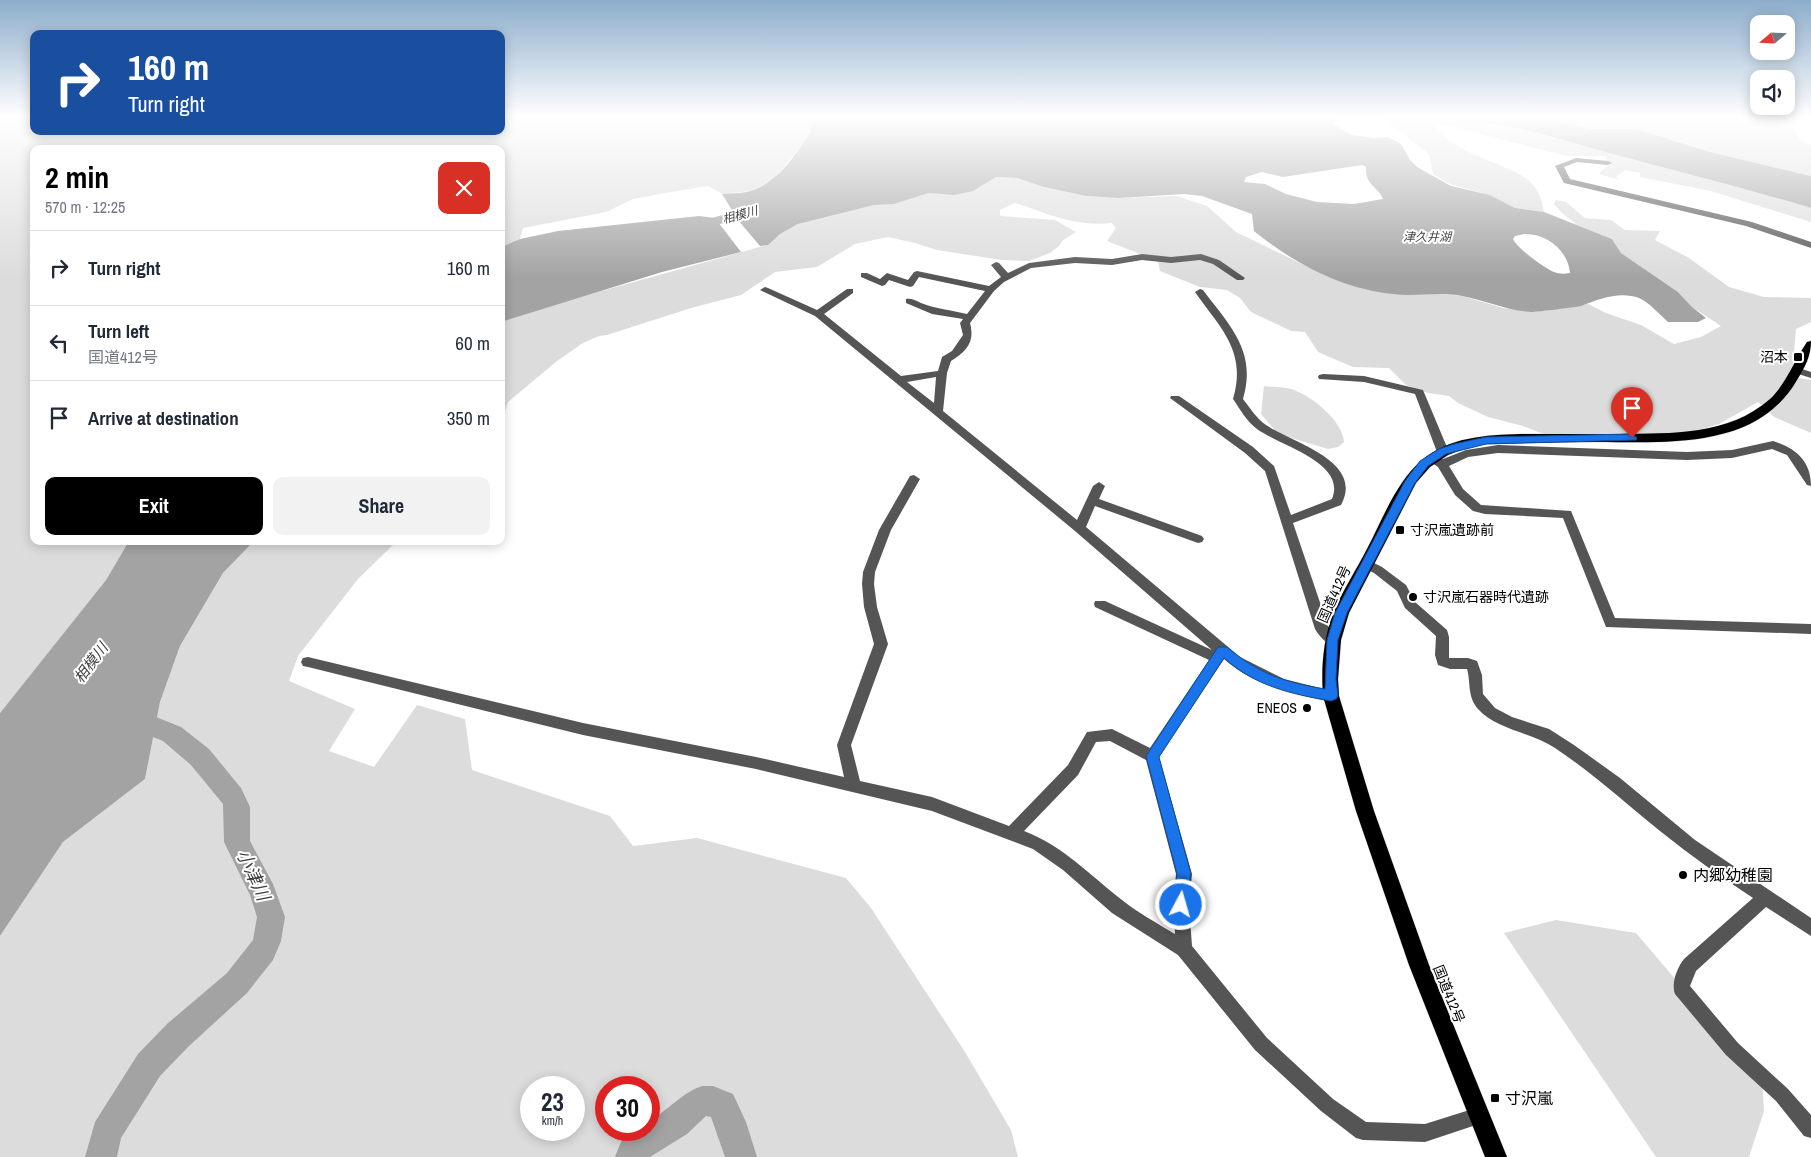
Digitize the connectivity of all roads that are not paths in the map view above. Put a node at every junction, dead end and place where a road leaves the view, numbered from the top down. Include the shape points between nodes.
1 (1560, 170) edge
2 (1811, 245) edge
3 (996, 265) dead end
4 (864, 275) dead end
5 (1006, 277) junction
6 (1240, 278) dead end
7 (991, 289) junction
8 (765, 290) dead end
9 (850, 291) dead end
10 (1200, 292) dead end
11 (909, 301) dead end
12 (818, 314) junction
13 (969, 317) junction
14 (1811, 345) edge
15 (1803, 372) edge
16 (942, 373) junction
17 (1322, 378) dead end
18 (898, 380) junction
19 (1175, 398) dead end
20 (938, 412) junction
21 (1439, 458) junction
22 (914, 479) dead end
23 (1811, 482) edge
24 (1098, 486) dead end
25 (1093, 502) junction
26 (1288, 520) junction
27 (1079, 528) junction
28 (1198, 539) dead end
29 (1366, 564) junction
30 (1100, 604) dead end
31 (1811, 629) edge
32 (1332, 640) junction
33 (1220, 654) junction
34 (308, 662) dead end
35 (1331, 696) junction
36 (1152, 756) junction
37 (854, 786) junction
38 (1012, 833) junction
39 (1766, 897) junction
40 (1811, 928) edge
41 (1184, 949) junction
42 (1479, 1116) junction
43 (1811, 1129) edge
44 (1496, 1157) edge

1 - 2 street via 1567,181 1749,224
3 - 5 street
4 - 7 street via 882,283 888,276 910,284 916,274
5 - 6 street via 1029,266 1053,262 1201,257 1216,262
5 - 7 street
7 - 13 street
8 - 12 street
9 - 12 street
10 - 26 street via 1241,355 1245,371 1238,399 1243,407 1260,425 1279,438 1319,458 1340,480 1341,491 1336,502
11 - 13 street via 935,312
12 - 18 street
13 - 16 street via 965,323 968,335 965,342 946,359
14 - 15 highway, 国道412号
15 - 21 highway, 国道412号 via 1764,411 1720,431 1668,437 1486,440 1468,443
16 - 18 street
16 - 20 street
17 - 21 street via 1364,379 1419,392
18 - 20 street
19 - 26 street via 1249,450 1270,469
20 - 27 street
21 - 23 street via 1498,448 1687,456 1732,454 1773,445 1791,452
21 - 29 highway, 国道412号 via 1420,468 1410,481
21 - 31 street via 1459,492 1477,508 1567,514 1611,623
22 - 37 street via 878,548 868,582 881,644 844,744
24 - 25 street
25 - 27 street
25 - 28 street
26 - 32 street via 1322,629
27 - 33 street
29 - 32 highway, 国道412号
29 - 39 street via 1402,588 1410,605 1442,634 1443,661 1452,665 1472,665 1477,698 1490,712 1503,721 1536,729 1550,737 1616,784 1688,844
30 - 33 street
32 - 35 highway, 国道412号
33 - 35 street via 1289,688
33 - 36 street
34 - 37 street via 583,729
35 - 42 highway, 国道412号 via 1365,811 1419,965
36 - 38 street via 1112,735 1092,736 1073,770
36 - 41 street via 1184,874 1181,905
37 - 38 street via 932,804
38 - 41 street via 1038,844 1069,865 1118,907
39 - 40 street
39 - 43 street via 1690,965 1681,988 1732,1049 1782,1095
41 - 42 street via 1261,1044 1327,1105 1363,1131 1425,1134
42 - 44 highway, 国道412号

